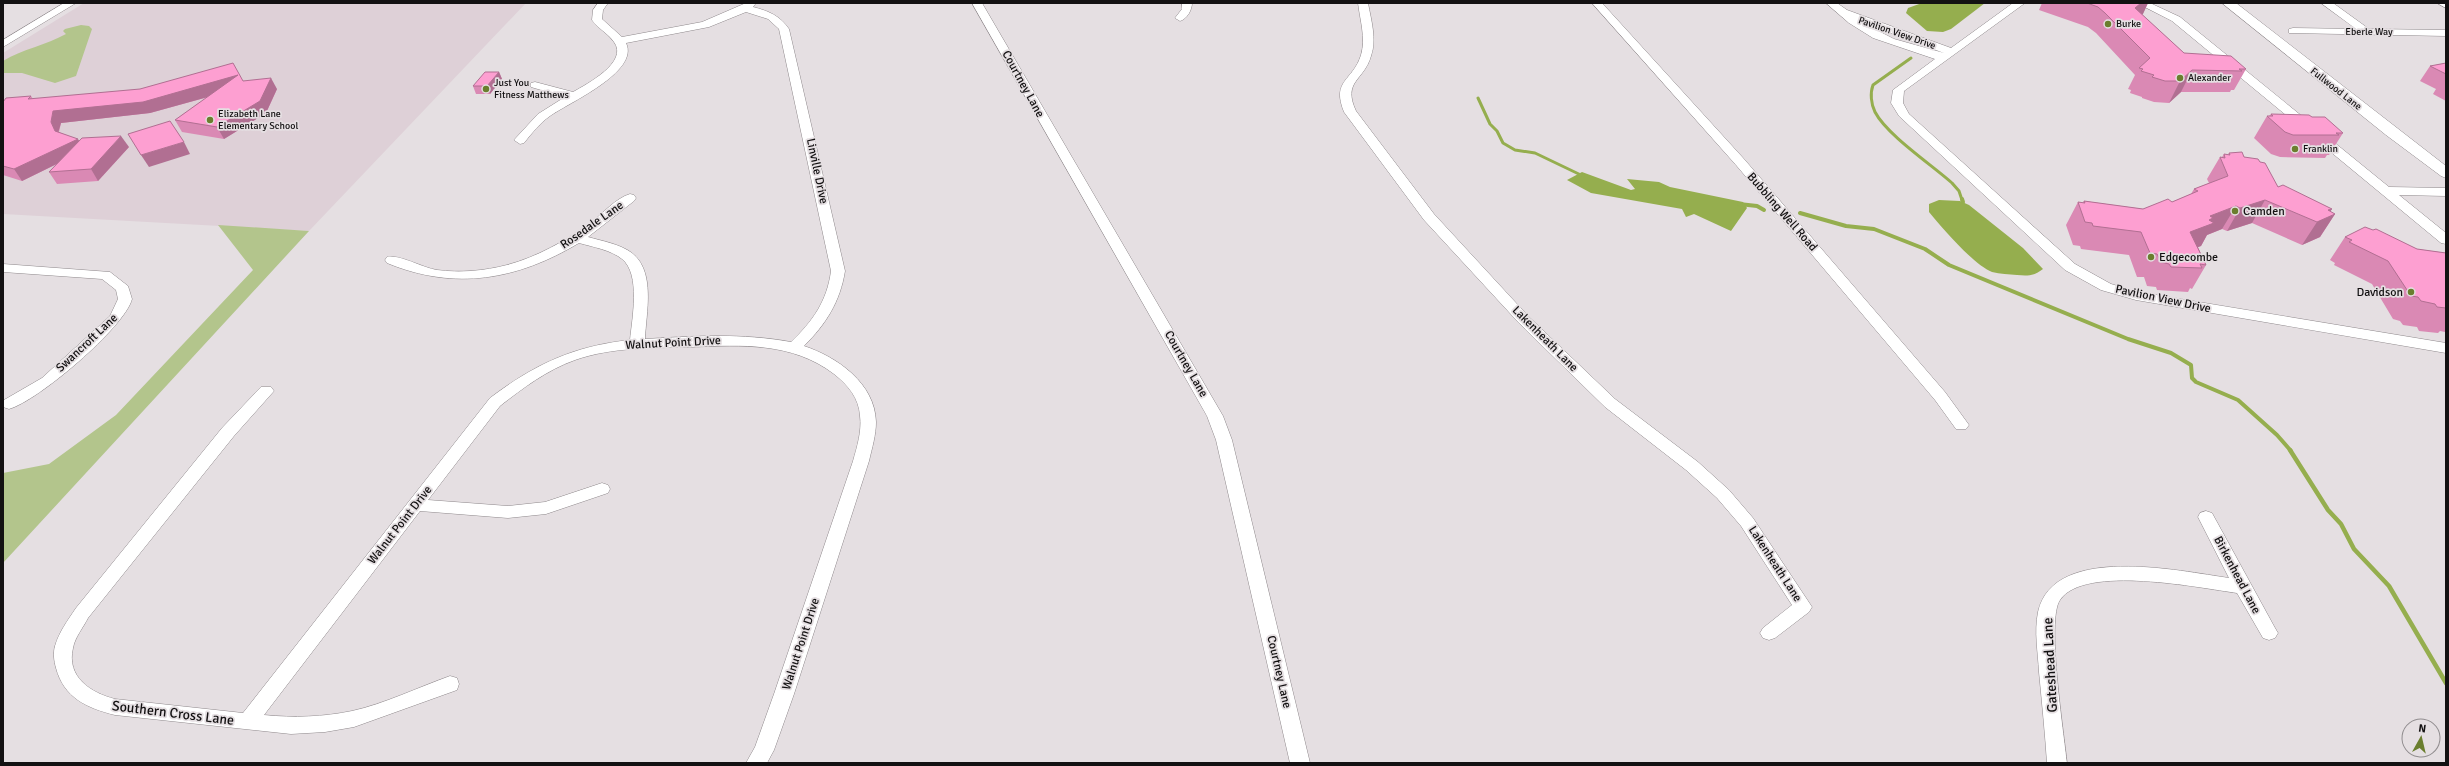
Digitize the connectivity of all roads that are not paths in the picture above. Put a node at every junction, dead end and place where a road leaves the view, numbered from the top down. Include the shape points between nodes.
1 (71, 3) edge
2 (603, 3) edge
3 (977, 3) edge
4 (1187, 3) edge
5 (1363, 3) edge
6 (1598, 3) edge
7 (1831, 3) edge
8 (2020, 3) edge
9 (2142, 3) edge
10 (2228, 3) edge
11 (2326, 3) edge
12 (2442, 3) edge
13 (2446, 5) edge
14 (748, 6) edge
15 (1180, 18) dead end
16 (2293, 32) dead end
17 (2367, 32) junction
18 (2446, 33) edge
19 (620, 41) junction
20 (3, 44) edge
21 (1948, 55) junction
22 (535, 85) dead end
23 (574, 96) junction
24 (520, 140) dead end
25 (2446, 172) edge
26 (2386, 191) junction
27 (2446, 192) edge
28 (630, 198) dead end
29 (577, 238) junction
30 (2446, 240) edge
31 (392, 260) dead end
32 (3, 268) edge
33 (637, 344) junction
34 (795, 347) junction
35 (2446, 348) edge
36 (266, 391) dead end
37 (9, 404) dead end
38 (1961, 425) dead end
39 (602, 489) dead end
40 (415, 505) junction
41 (2206, 517) dead end
42 (2242, 587) junction
43 (1769, 633) dead end
44 (2269, 633) dead end
45 (450, 684) dead end
46 (248, 721) junction
47 (756, 763) edge
48 (1300, 763) edge
49 (2057, 763) edge

1 - 20 street
2 - 19 street via 598,10 597,20
3 - 48 street, Courtney Lane via 1215,416 1224,440
4 - 15 street via 1187,9
5 - 43 street, Lakenheath Lane via 1367,50 1363,64 1346,85 1344,100 1350,112 1434,223 1524,320 1610,403 1692,466 1723,494 1743,517 1803,607
6 - 38 street, Bubbling Well Road via 1745,167 1940,396
7 - 21 street, Pavilion View Drive via 1843,12
8 - 21 street, Pavilion View Drive
9 - 26 street via 2176,19
10 - 25 street, Fullwood Lane via 2390,132
11 - 17 street
12 - 13 street
14 - 19 street via 702,24
14 - 34 street, Linville Drive via 781,23 784,29 838,271 837,285 829,308
16 - 17 street, Eberle Way
17 - 18 street, Eberle Way
19 - 23 street via 623,51 615,67
21 - 35 street, Pavilion View Drive via 1899,90 1897,103 1901,111 2078,272 2106,286 2136,296
22 - 23 street
23 - 24 street via 544,115
26 - 27 street
26 - 30 street
28 - 29 street, Rosedale Lane
29 - 31 street, Rosedale Lane via 535,260 498,271 431,274 407,268
29 - 33 street via 612,249 627,256 634,264 639,275 640,288
32 - 37 street, Swancroft Lane via 105,275 116,280 124,289 126,299 115,319 47,381
33 - 34 street, Walnut Point Drive via 744,340
33 - 40 street, Walnut Point Drive via 598,349 570,357 539,371 515,386 495,402
34 - 47 street, Walnut Point Drive via 829,363 850,380 864,401 868,428 861,461 784,694 764,750
36 - 46 street, Southern Cross Lane via 228,432 82,613 62,652 66,675 71,685 100,704
39 - 40 street via 546,508 508,512
40 - 46 street, Walnut Point Drive
41 - 42 street, Birkenhead Lane
42 - 44 street, Birkenhead Lane
42 - 49 street, Gateshead Lane via 2119,573 2073,580 2059,589 2050,601 2045,629
45 - 46 street, Southern Cross Lane via 406,702 347,720 290,726

